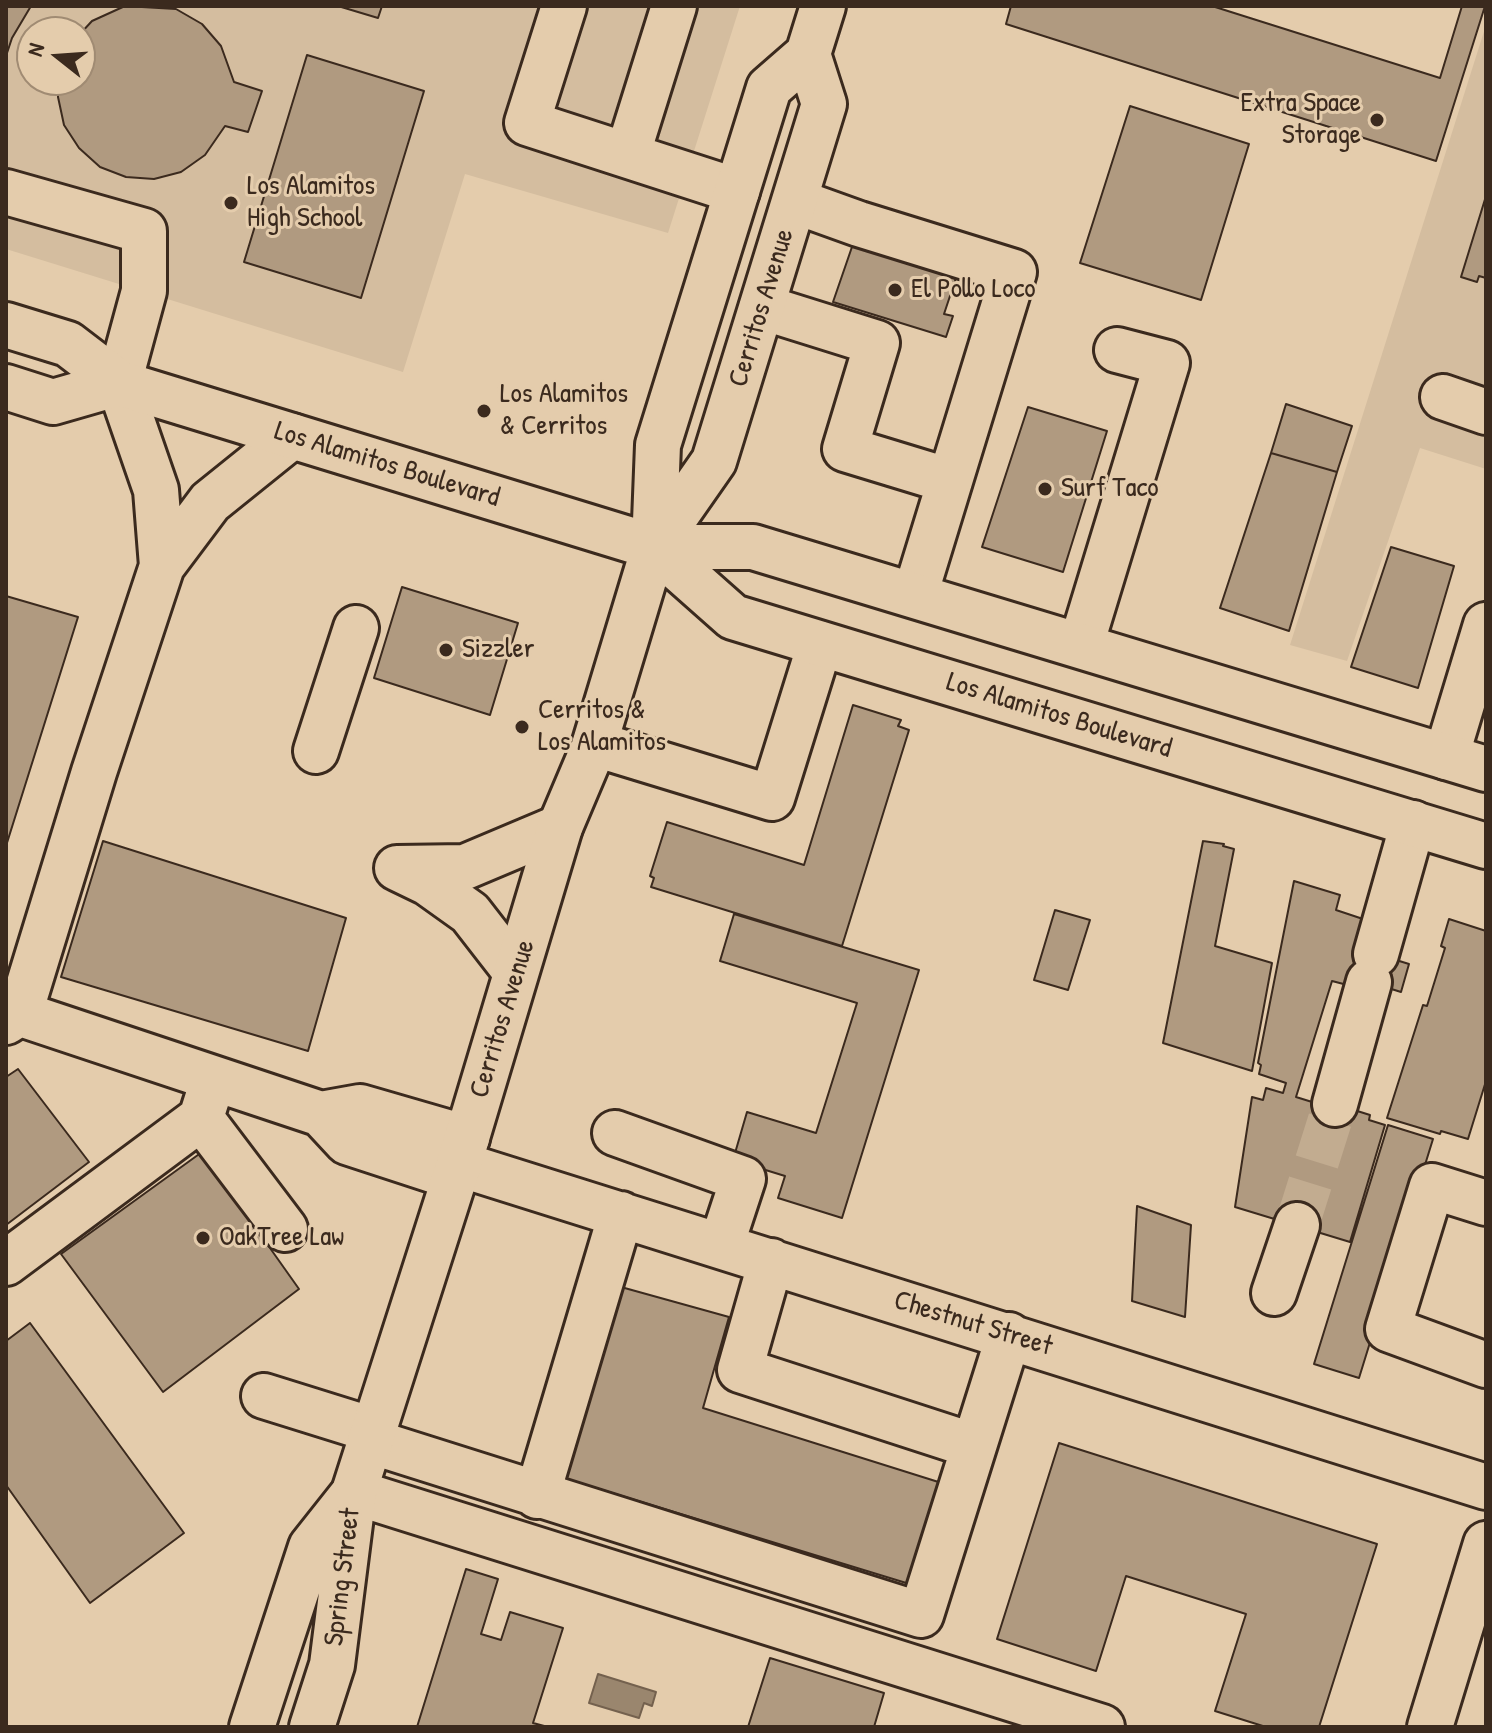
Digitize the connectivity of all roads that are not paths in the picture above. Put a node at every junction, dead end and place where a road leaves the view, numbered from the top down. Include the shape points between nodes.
1 (564, 6) edge
2 (674, 6) edge
3 (823, 6) edge
4 (808, 54) junction
5 (628, 153) junction
6 (737, 191) junction
7 (6, 192) edge
8 (795, 201) junction
9 (762, 307) junction
10 (6, 325) edge
11 (1117, 350) dead end
12 (119, 383) junction
13 (6, 387) edge
14 (1443, 397) dead end
15 (1486, 412) edge
16 (292, 436) junction
17 (938, 477) junction
18 (654, 547) junction
19 (162, 566) junction
20 (915, 595) junction
21 (1486, 625) edge
22 (356, 628) dead end
23 (820, 644) junction
24 (1081, 645) junction
25 (595, 744) junction
26 (316, 751) dead end
27 (1466, 763) edge
28 (1413, 823) junction
29 (560, 827) junction
30 (1486, 846) edge
31 (515, 971) junction
32 (11, 1014) edge
33 (207, 1099) junction
34 (1335, 1104) tunnel mouth
35 (615, 1133) dead end
36 (460, 1160) junction
37 (1486, 1203) edge
38 (621, 1214) junction
39 (1297, 1225) tunnel mouth
40 (285, 1229) dead end
41 (721, 1246) junction
42 (771, 1261) junction
43 (6, 1263) edge
44 (1274, 1293) dead end
45 (1009, 1335) junction
46 (1486, 1365) edge
47 (264, 1396) dead end
48 (372, 1436) junction
49 (974, 1446) junction
50 (1486, 1487) edge
51 (354, 1492) junction
52 (537, 1496) junction
53 (1486, 1544) edge
54 (252, 1727) edge
55 (312, 1727) edge
56 (1102, 1727) edge
57 (1430, 1727) edge

1 - 5 main road via 527,123
2 - 5 main road
3 - 4 main road
4 - 6 main road, Cerritos Avenue via 769,88
4 - 8 main road, Cerritos Avenue via 824,104
5 - 6 main road
6 - 18 main road, Cerritos Avenue via 658,445
7 - 12 main road via 144,231 144,291
8 - 9 main road, Cerritos Avenue
8 - 17 main road via 1014,272
9 - 17 main road via 877,343 845,449
9 - 18 main road, Cerritos Avenue via 714,461
10 - 12 main road, Los Alamitos Boulevard via 68,344
11 - 24 main road via 1167,363
12 - 13 main road via 53,402
12 - 16 main road, Los Alamitos Boulevard
12 - 19 main road via 156,490
14 - 15 main road
16 - 18 main road, Los Alamitos Boulevard
16 - 19 main road via 210,502
17 - 20 main road
18 - 20 main road, Los Alamitos Boulevard via 753,547
18 - 23 main road, Los Alamitos Boulevard via 733,617
18 - 25 main road, Cerritos Avenue
19 - 32 main road
20 - 24 main road, Los Alamitos Boulevard
21 - 27 main road
22 - 26 main road
23 - 25 main road via 772,798
23 - 28 main road, Los Alamitos Boulevard
24 - 27 main road, Los Alamitos Boulevard
25 - 29 main road, Cerritos Avenue
28 - 30 main road, Los Alamitos Boulevard
28 - 34 main road
29 - 31 main road, Cerritos Avenue
29 - 31 main road via 465,867 397,868 470,913
31 - 36 main road, Cerritos Avenue
32 - 33 main road
33 - 36 main road, Chestnut Street via 321,1114 347,1142
33 - 40 main road
33 - 43 main road
35 - 41 main road via 743,1179
36 - 38 main road, Chestnut Street
36 - 48 main road, Cerritos Avenue
37 - 46 main road via 1432,1186 1388,1329
38 - 41 main road, Chestnut Street
38 - 52 main road
39 - 44 main road
41 - 42 main road, Chestnut Street
42 - 45 main road, Chestnut Street
42 - 49 main road via 740,1370
45 - 49 main road
45 - 50 main road, Chestnut Street
47 - 48 main road
48 - 51 main road, Cerritos Avenue
48 - 52 main road
49 - 52 main road via 921,1615
51 - 54 main road, Spring Street via 311,1547
51 - 55 main road, Spring Street via 332,1665
51 - 56 main road
53 - 57 main road

